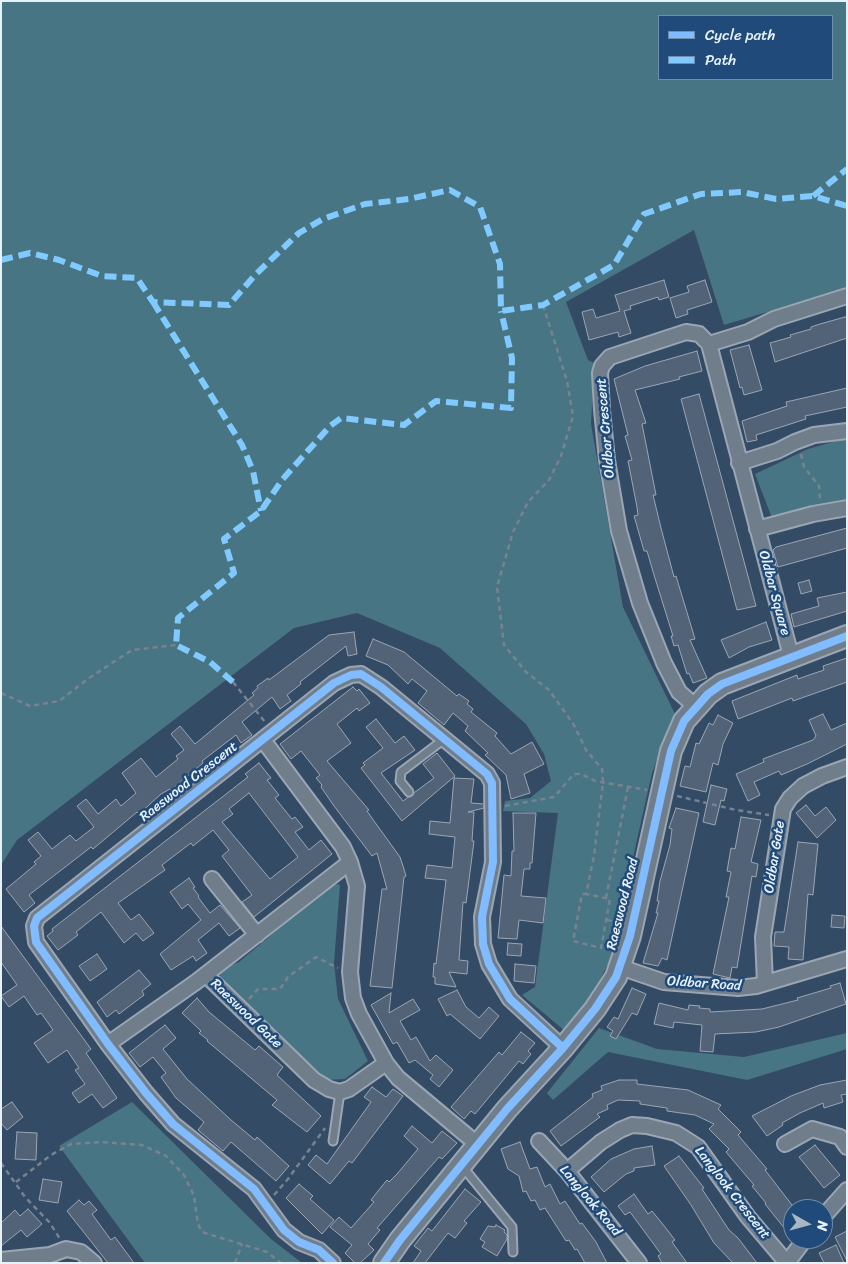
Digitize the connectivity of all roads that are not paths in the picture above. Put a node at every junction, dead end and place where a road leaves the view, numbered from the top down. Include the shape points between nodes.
1 (847, 296) edge
2 (709, 344) junction
3 (847, 430) edge
4 (739, 463) junction
5 (847, 508) edge
6 (757, 529) junction
7 (847, 636) edge
8 (791, 656) junction
9 (695, 706) junction
10 (268, 735) junction
11 (444, 740) junction
12 (847, 767) edge
13 (409, 792) dead end
14 (350, 862) junction
15 (212, 879) dead end
16 (257, 935) junction
17 (847, 960) edge
18 (620, 967) junction
19 (206, 975) junction
20 (765, 983) junction
21 (108, 1044) junction
22 (563, 1048) junction
23 (386, 1063) junction
24 (340, 1092) junction
25 (844, 1137) edge
26 (538, 1140) dead end
27 (333, 1141) dead end
28 (477, 1144) junction
29 (785, 1144) dead end
30 (461, 1164) junction
31 (567, 1171) junction
32 (847, 1190) edge
33 (833, 1206) edge
34 (798, 1249) edge
35 (513, 1252) dead end
36 (1, 1260) edge
37 (94, 1263) edge
38 (333, 1263) edge
39 (384, 1263) edge
40 (639, 1263) edge
41 (787, 1263) edge

1 - 2 street
2 - 4 street, Oldbar Square
2 - 9 street, Oldbar Crescent via 699,334 686,332 610,357 600,373 607,460 619,531 640,604 673,684
3 - 4 street via 801,440
4 - 6 street, Oldbar Square
5 - 6 street
6 - 8 street, Oldbar Square
7 - 8 street, Raeswood Road
8 - 9 street, Raeswood Road via 722,684
9 - 18 street, Raeswood Road via 676,737
10 - 11 street, Raeswood Crescent via 344,677 361,674
10 - 14 street
10 - 21 street, Raeswood Crescent via 37,918 34,926 36,942
11 - 13 lane via 401,772 400,780
11 - 22 street, Raeswood Crescent via 487,774 492,783 493,862 482,917 483,944 489,964 510,999
12 - 20 street, Oldbar Gate via 803,786 790,798 780,817 763,937
14 - 16 street, Raeswood Gate
14 - 23 street via 357,886 350,972 353,998
15 - 16 street
16 - 19 street, Raeswood Gate
17 - 20 street, Oldbar Road
18 - 20 street, Oldbar Road via 683,985 738,988
18 - 22 street, Raeswood Road via 609,988
19 - 21 street
19 - 24 street, Raeswood Gate via 314,1080 329,1090
21 - 38 street, Raeswood Crescent via 173,1124 254,1189 284,1230 299,1242 319,1250
22 - 28 street, Raeswood Road
23 - 24 street
23 - 28 street via 398,1078
24 - 27 lane
25 - 29 street via 812,1129
26 - 31 street, Langlook Road
28 - 30 street, Raeswood Road
30 - 35 lane via 512,1227
30 - 39 street, Raeswood Road
31 - 40 street, Langlook Road
31 - 41 street, Langlook Crescent via 601,1142 632,1125 676,1133 698,1147
32 - 33 street
34 - 41 street
36 - 37 street via 50,1255 66,1249 81,1252

